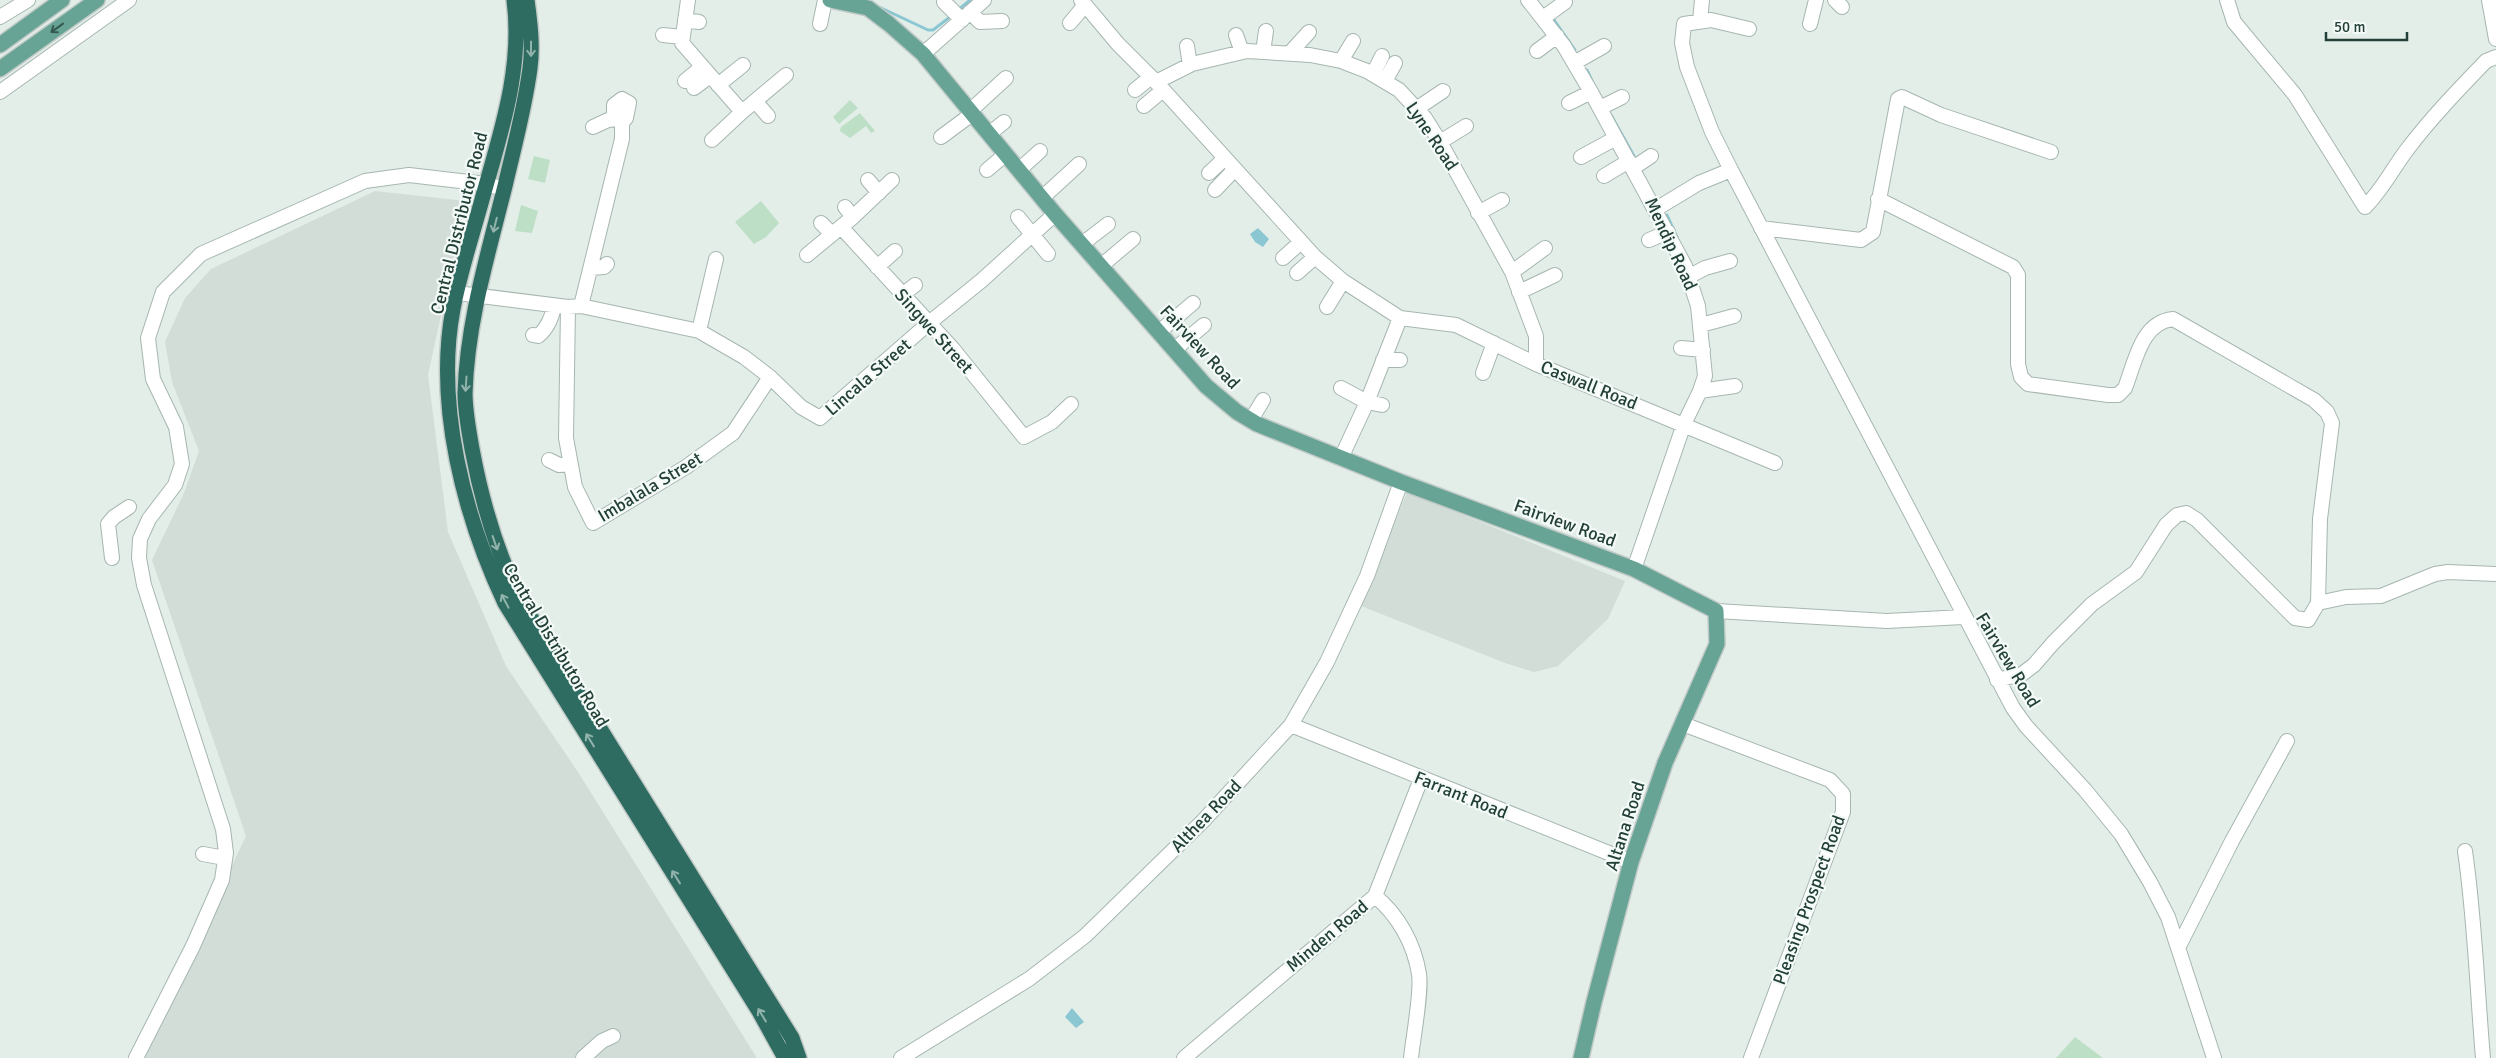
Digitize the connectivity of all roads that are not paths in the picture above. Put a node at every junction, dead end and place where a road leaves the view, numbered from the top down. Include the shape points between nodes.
1 (28, 0) edge
2 (62, 0) edge
3 (96, 0) edge
4 (129, 0) edge
5 (514, 0) edge
6 (527, 0) edge
7 (688, 0) edge
8 (825, 0) edge
9 (830, 0) edge
10 (984, 0) edge
11 (1100, 0) edge
12 (1702, 0) edge
13 (1816, 0) edge
14 (2227, 0) edge
15 (2489, 0) edge
16 (944, 2) dead end
17 (1565, 2) dead end
18 (1085, 5) edge
19 (1537, 7) edge
20 (966, 16) junction
21 (0, 17) edge
22 (685, 20) junction
23 (1002, 21) dead end
24 (1700, 21) junction
25 (699, 22) dead end
26 (820, 24) dead end
27 (1070, 24) dead end
28 (1810, 24) dead end
29 (1749, 29) dead end
30 (1266, 31) dead end
31 (1309, 32) dead end
32 (663, 35) dead end
33 (1236, 35) dead end
34 (1557, 36) junction
35 (682, 37) junction
36 (2496, 39) edge
37 (1353, 41) dead end
38 (0, 45) edge
39 (1187, 46) dead end
40 (1604, 46) dead end
41 (1537, 51) dead end
42 (1242, 52) junction
43 (1264, 52) junction
44 (923, 54) junction
45 (1290, 54) junction
46 (1382, 56) dead end
47 (2496, 57) edge
48 (1341, 61) junction
49 (1395, 63) dead end
50 (1574, 63) junction
51 (743, 65) dead end
52 (1190, 65) junction
53 (0, 69) edge
54 (710, 76) junction
55 (1006, 78) dead end
56 (1379, 78) junction
57 (784, 81) dead end
58 (1157, 83) junction
59 (690, 85) dead end
60 (1135, 90) dead end
61 (1443, 91) dead end
62 (0, 92) edge
63 (1592, 92) junction
64 (1622, 97) dead end
65 (755, 102) junction
66 (1569, 103) dead end
67 (1144, 106) dead end
68 (1600, 108) junction
69 (1416, 109) junction
70 (742, 112) junction
71 (971, 113) junction
72 (768, 116) dead end
73 (1004, 122) dead end
74 (1466, 126) dead end
75 (593, 127) dead end
76 (989, 134) junction
77 (942, 137) dead end
78 (1616, 138) junction
79 (712, 140) dead end
80 (1440, 142) junction
81 (1040, 151) dead end
82 (2051, 152) dead end
83 (1006, 154) junction
84 (1651, 156) dead end
85 (1581, 157) dead end
86 (1224, 159) junction
87 (1079, 164) dead end
88 (1631, 165) junction
89 (1235, 169) junction
90 (987, 170) dead end
91 (1018, 170) junction
92 (1731, 170) junction
93 (1209, 173) dead end
94 (1604, 176) dead end
95 (868, 180) dead end
96 (892, 180) dead end
97 (486, 184) junction
98 (504, 189) junction
99 (1215, 190) dead end
100 (879, 192) junction
101 (1042, 198) junction
102 (1878, 199) junction
103 (1502, 200) dead end
104 (1656, 209) junction
105 (1478, 213) junction
106 (1055, 214) junction
107 (1018, 217) dead end
108 (821, 223) dead end
109 (1108, 224) dead end
110 (1760, 228) junction
111 (837, 231) junction
112 (1668, 232) junction
113 (1032, 235) junction
114 (1134, 239) dead end
115 (1649, 240) dead end
116 (1301, 242) junction
117 (1082, 244) junction
118 (878, 245) dead end
119 (1544, 248) dead end
120 (895, 251) dead end
121 (867, 254) junction
122 (1048, 254) dead end
123 (807, 255) dead end
124 (1315, 257) junction
125 (1283, 258) dead end
126 (716, 259) dead end
127 (1730, 261) dead end
128 (607, 264) dead end
129 (1101, 266) junction
130 (877, 267) junction
131 (591, 268) junction
132 (1512, 272) junction
133 (1297, 273) dead end
134 (1555, 275) dead end
135 (1688, 277) junction
136 (1343, 282) junction
137 (915, 285) dead end
138 (1519, 292) junction
139 (457, 293) junction
140 (902, 296) junction
141 (479, 297) junction
142 (1193, 303) dead end
143 (568, 307) junction
144 (1327, 307) dead end
145 (1734, 316) dead end
146 (1400, 318) junction
147 (929, 323) junction
148 (1204, 325) dead end
149 (1701, 325) junction
150 (699, 331) junction
151 (1159, 332) junction
152 (533, 335) dead end
153 (1494, 343) junction
154 (1681, 348) dead end
155 (1175, 349) junction
156 (1703, 350) junction
157 (1384, 360) junction
158 (1400, 360) dead end
159 (1536, 364) junction
160 (1482, 373) dead end
161 (770, 377) junction
162 (1735, 386) dead end
163 (1341, 388) dead end
164 (1700, 391) junction
165 (1263, 400) dead end
166 (1367, 402) junction
167 (1071, 404) dead end
168 (1382, 404) dead end
169 (1251, 420) junction
170 (1684, 424) junction
171 (1341, 458) junction
172 (549, 460) dead end
173 (1776, 463) dead end
174 (571, 469) junction
175 (557, 473) dead end
176 (1401, 482) junction
177 (130, 507) dead end
178 (112, 558) dead end
179 (1634, 569) junction
180 (2496, 574) edge
181 (2318, 603) junction
182 (1716, 612) junction
183 (1963, 617) junction
184 (1998, 680) junction
185 (1683, 724) junction
186 (1291, 726) junction
187 (2287, 741) dead end
188 (1421, 779) junction
189 (2465, 851) dead end
190 (226, 853) junction
191 (203, 854) dead end
192 (1631, 862) junction
193 (1375, 896) junction
194 (2178, 948) junction
195 (613, 1036) dead end
196 (912, 1056) edge
197 (136, 1058) edge
198 (583, 1058) edge
199 (785, 1058) edge
200 (799, 1058) edge
201 (1184, 1058) edge
202 (1411, 1058) edge
203 (1582, 1058) edge
204 (1751, 1058) edge
205 (2214, 1058) edge
206 (2483, 1058) edge

1 - 21 street
2 - 38 main road
3 -> 53 main road
4 - 62 street
5 - 97 highway, Central Distributor Road via 518,28 516,61 503,125
6 -> 98 highway, Central Distributor Road via 531,66
7 - 22 street
8 - 26 street
9 - 44 main road, Fairview Road via 868,8
10 - 20 street
11 - 18 street
12 - 24 street
13 - 28 street
14 - 47 street via 2234,22 2295,95 2365,207 2381,191 2427,123 2486,61
15 - 36 street
16 - 20 street
17 - 19 street
18 - 27 street
18 - 58 street
19 - 34 street, Mendip Road
20 - 23 street via 980,22
20 - 44 street
22 - 25 street
22 - 35 street
24 - 29 street via 1711,20
24 - 92 street via 1684,24 1682,43 1686,67
30 - 43 street
31 - 45 street
32 - 35 street
33 - 42 street
34 - 41 street
34 - 50 street, Mendip Road
35 - 54 street via 682,43 693,48
37 - 48 street
39 - 52 street
40 - 50 street
42 - 43 street, Lyne Road
42 - 52 street, Lyne Road
43 - 45 street, Lyne Road
44 - 71 main road, Fairview Road
45 - 48 street, Lyne Road
46 - 56 street
48 - 56 street, Lyne Road
49 - 56 street
50 - 63 street, Mendip Road
51 - 54 street
52 - 58 street, Lyne Road
54 - 59 street
54 - 70 street
55 - 71 street
56 - 69 street, Lyne Road via 1399,90
57 - 65 street
58 - 60 street
58 - 67 street
58 - 86 street
61 - 69 street
63 - 66 street
63 - 68 street, Mendip Road
64 - 68 street
65 - 70 street
65 - 72 street
68 - 78 street, Mendip Road
69 - 80 street, Lyne Road
70 - 79 street
71 - 76 main road, Fairview Road
71 - 77 street
73 - 76 street
74 - 80 street
75 - 131 street, Imbalala Street via 608,120 620,120 622,139
76 - 83 main road, Fairview Road
78 - 85 street
78 - 88 street, Mendip Road
80 - 105 street, Lyne Road
81 - 91 street
82 - 102 street via 1941,115 1902,97 1898,99
83 - 90 street
83 - 91 main road, Fairview Road
84 - 88 street
86 - 89 street
86 - 93 street
87 - 101 street
88 - 94 street
88 - 104 street, Mendip Road
89 - 99 street
89 - 116 street
91 - 101 main road, Fairview Road
92 - 104 street via 1699,183
92 - 110 street
95 - 100 street
96 - 100 street
97 - 98 street
97 - 139 highway, Central Distributor Road
97 - 190 street via 409,175 365,181 201,254 163,292 148,338 153,379 176,427 182,464 175,485 149,519 140,539 139,558 144,585 223,829
98 -> 141 highway, Central Distributor Road
100 - 111 street via 849,212
101 - 106 main road, Fairview Road
102 - 110 street via 1873,232 1861,240
102 - 181 street via 2013,267 2018,275 2018,364 2021,377 2028,384 2118,395 2125,388 2147,332 2157,323 2173,319 2314,400 2327,412 2332,423 2320,520
103 - 105 street
104 - 112 street, Mendip Road
105 - 132 street, Lyne Road
106 - 113 street, Lincala Street
106 - 117 main road, Fairview Road
107 - 113 street
108 - 111 street, Singwe Street
109 - 117 street
110 - 183 street
111 - 121 street, Singwe Street
111 - 123 street
112 - 115 street
112 - 135 street, Mendip Road
113 - 122 street
113 - 147 street, Lincala Street
114 - 129 street
116 - 124 street
116 - 125 street
117 - 129 main road, Fairview Road
118 - 121 street
119 - 132 street
120 - 130 street
121 - 130 street, Singwe Street
124 - 133 street
124 - 136 street
126 - 150 street
127 - 135 street
128 - 131 street
129 - 151 main road, Fairview Road
130 - 140 street, Singwe Street
131 - 143 street, Imbalala Street
132 - 138 street, Lyne Road
134 - 138 street
135 - 149 street, Mendip Road
136 - 144 street
136 - 146 street
137 - 140 street
138 - 159 street, Lyne Road via 1536,336
139 - 141 street, Lincala Street
199 -> 139 highway, Central Distributor Road via 759,1010 505,603 488,566 465,496 452,426 449,351
140 - 147 street, Singwe Street
141 - 143 street, Lincala Street
141 -> 200 highway, Central Distributor Road via 467,362 467,412 480,491 502,563 546,644 792,1038
142 - 151 street
143 - 150 street, Lincala Street
143 - 152 street via 551,318 538,336
143 - 174 street, Imbalala Street via 565,406
145 - 149 street
146 - 153 street, Caswall Road via 1456,325
146 - 157 street
147 - 161 street, Lincala Street via 820,418 801,407
147 - 167 street, Singwe Street via 1024,437 1052,422
148 - 155 street
149 - 156 street, Mendip Road
150 - 161 street, Lincala Street via 744,357
151 - 155 main road, Fairview Road
153 - 159 street, Caswall Road
153 - 160 street
154 - 156 street
155 - 169 main road, Fairview Road via 1206,386
156 - 164 street, Mendip Road via 1704,376
157 - 158 street
157 - 166 street
159 - 170 street, Caswall Road
161 - 174 street, Imbalala Street via 733,433 600,520 593,523 575,487
162 - 164 street
163 - 166 street
164 - 170 street, Mendip Road
165 - 169 street
166 - 168 street
166 - 171 street
169 - 171 main road, Fairview Road
170 - 173 street, Caswall Road
170 - 179 street, Mendip Road
171 - 176 main road, Fairview Road
172 - 174 street
174 - 175 street
176 - 179 main road, Fairview Road
176 - 186 street, Althea Road via 1367,576 1328,662
177 - 178 street via 114,516 108,524
179 - 182 main road, Fairview Road
180 - 181 street via 2435,574 2381,596 2346,597
181 - 184 street via 2308,620 2295,618 2197,520 2186,513 2176,515 2136,572 2092,604 2034,665 2022,674
182 - 183 street, Fairview Road via 1887,621
182 - 185 main road, Altana Road via 1717,644
183 - 184 street, Fairview Road
184 - 194 street, Fairview Road via 2026,726 2121,834 2168,917
185 - 192 main road, Altana Road via 1666,762
185 - 204 street, Pleasing Prospect Road via 1830,780 1842,794 1843,812
186 - 188 street, Farrant Road
186 - 196 street, Althea Road via 1203,821 1085,936 1029,979
187 - 194 street
188 - 192 street, Farrant Road
188 - 193 street, Minden Road
189 - 206 street via 2473,910
190 - 191 street via 219,857
190 - 197 street via 222,880 193,946
192 - 203 main road, Altana Road
193 - 201 street, Minden Road
193 - 202 street via 1388,906 1410,940 1420,975
194 - 205 street, Fairview Road
195 - 198 street

